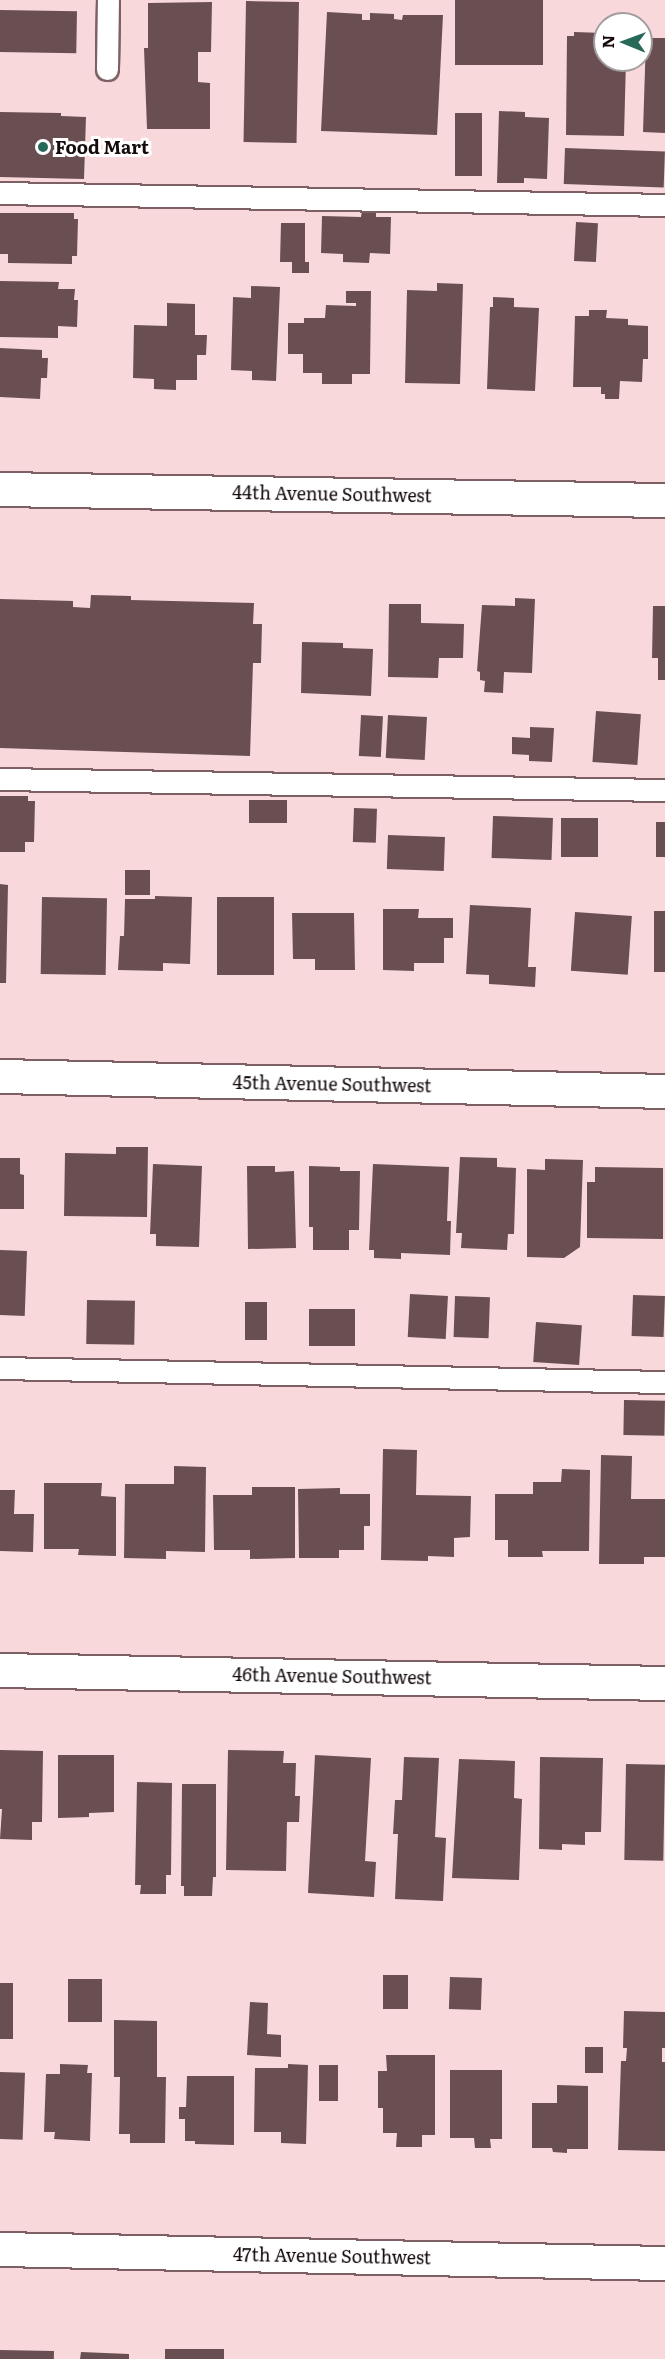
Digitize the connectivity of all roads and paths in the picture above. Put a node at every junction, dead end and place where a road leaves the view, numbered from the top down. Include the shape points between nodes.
1 (108, 0) edge
2 (107, 69) dead end
3 (0, 193) edge
4 (665, 204) edge
5 (0, 489) edge
6 (665, 500) edge
7 (0, 779) edge
8 (665, 790) edge
9 (0, 1076) edge
10 (665, 1091) edge
11 (0, 1368) edge
12 (665, 1382) edge
13 (0, 1670) edge
14 (665, 1683) edge
15 (0, 2249) edge
16 (665, 2263) edge

1 - 2 lane
3 - 4 lane
5 - 6 street, 44th Avenue Southwest
7 - 8 lane
9 - 10 street, 45th Avenue Southwest
11 - 12 lane
13 - 14 street, 46th Avenue Southwest
15 - 16 street, 47th Avenue Southwest

